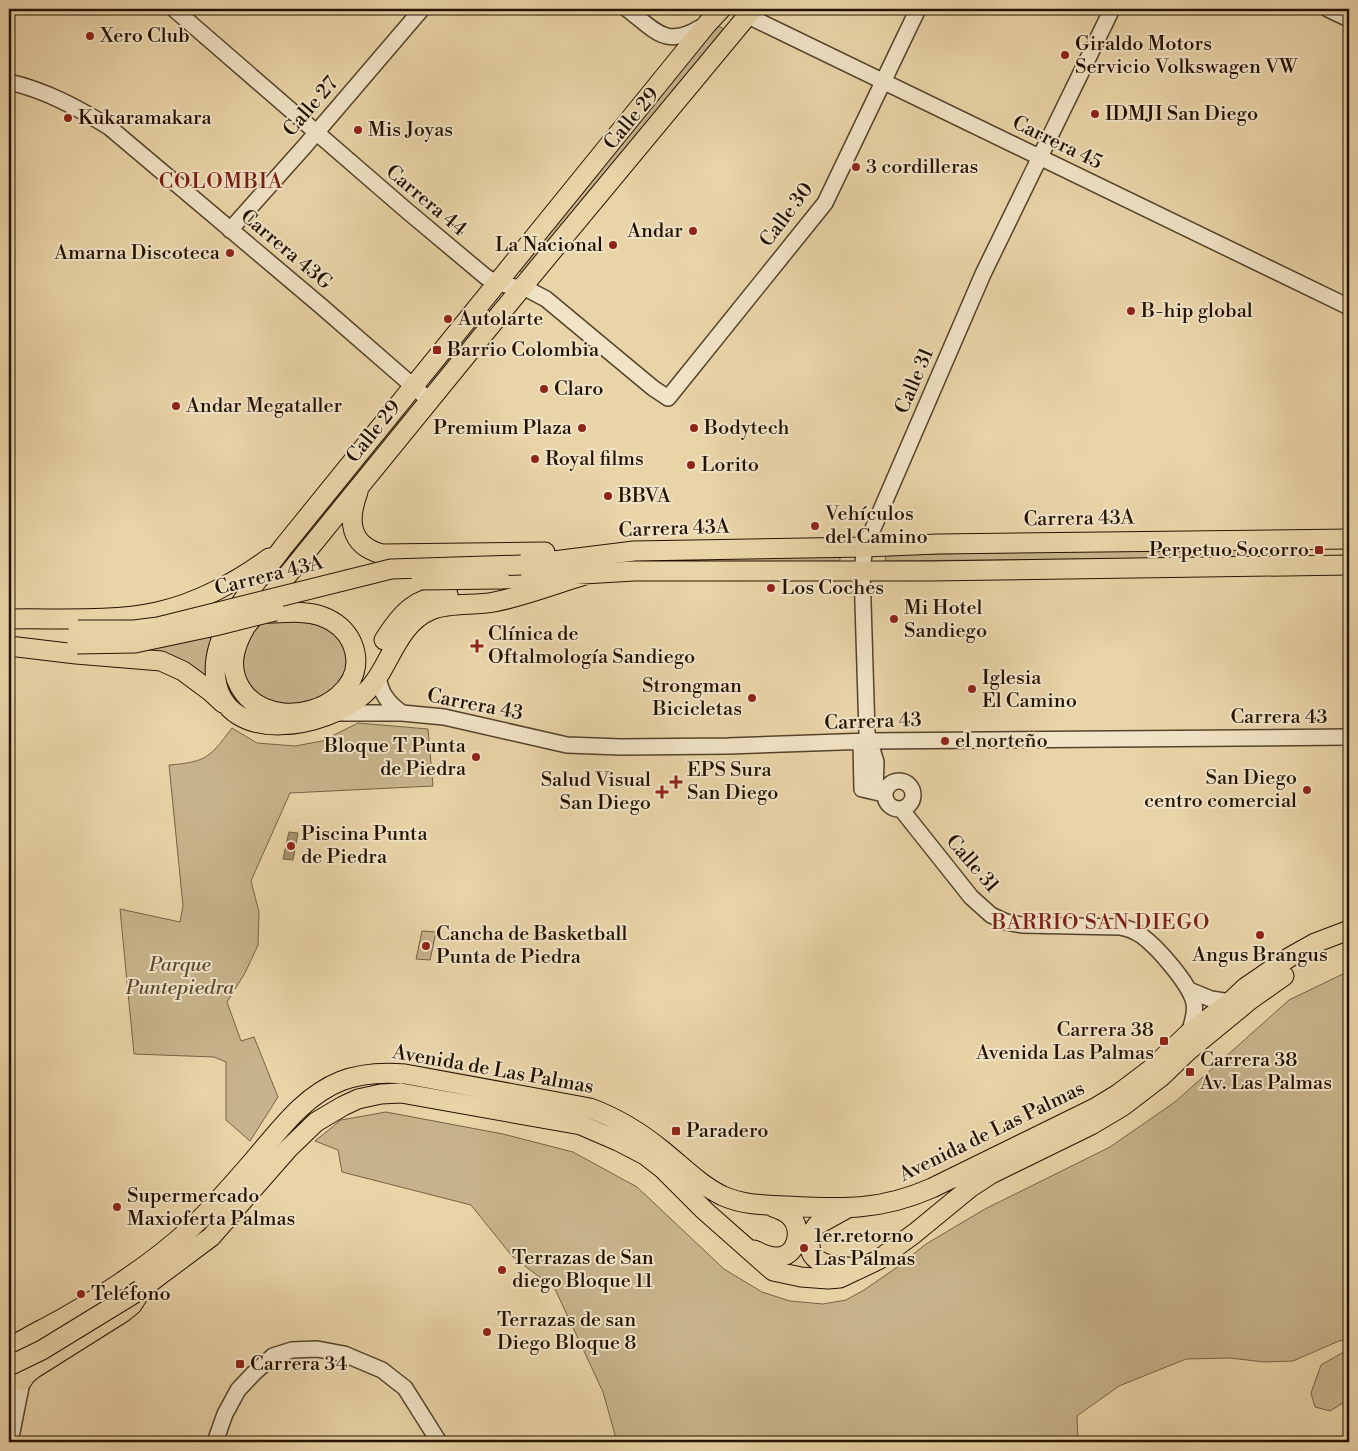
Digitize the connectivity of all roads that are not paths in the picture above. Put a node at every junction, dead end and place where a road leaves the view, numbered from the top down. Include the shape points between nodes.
1 (174, 9) edge
2 (422, 9) edge
3 (627, 9) edge
4 (720, 9) edge
5 (918, 9) edge
6 (1112, 9) edge
7 (1328, 9) edge
8 (750, 12) edge
9 (1349, 19) edge
10 (707, 24) junction
11 (883, 81) junction
12 (9, 82) edge
13 (315, 132) junction
14 (1040, 157) junction
15 (230, 230) junction
16 (497, 284) junction
17 (522, 288) junction
18 (1349, 307) edge
19 (413, 386) junction
20 (668, 398) joint
21 (429, 400) junction
22 (361, 483) junction
23 (1349, 539) edge
24 (284, 546) junction
25 (865, 547) junction
26 (634, 551) junction
27 (1349, 565) edge
28 (862, 570) junction
29 (585, 575) junction
30 (265, 613) junction
31 (9, 621) edge
32 (78, 637) junction
33 (9, 644) edge
34 (378, 677) junction
35 (226, 706) junction
36 (402, 712) junction
37 (335, 713) junction
38 (1349, 737) edge
39 (865, 742) junction
40 (877, 790) junction
41 (905, 806) junction
42 (1349, 930) edge
43 (1349, 942) edge
44 (1189, 990) junction
45 (1230, 1002) junction
46 (1189, 1033) junction
47 (768, 1205) junction
48 (847, 1208) junction
49 (746, 1246) junction
50 (862, 1268) junction
51 (142, 1288) junction
52 (34, 1334) junction
53 (9, 1347) edge
54 (9, 1366) edge
55 (17, 1382) edge
56 (10, 1442) edge
57 (215, 1442) edge
58 (438, 1442) edge

1 - 13 street, Carrera 44
2 - 13 street, Calle 27
3 - 10 street via 666,37 683,37
4 - 10 main road, Calle 29
5 - 11 street, Calle 30
6 - 14 street, Calle 31
7 - 9 street
8 - 11 street, Carrera 45
8 - 17 main road, Calle 29
10 - 16 main road, Calle 29
11 - 14 street, Carrera 45
11 - 20 street, Calle 30 via 825,203
12 - 15 street, Carrera 43G via 48,94 109,127
13 - 15 street, Calle 27
13 - 16 street, Carrera 44
14 - 18 street, Carrera 45
14 - 25 street, Calle 31 via 983,274
15 - 19 street, Carrera 43G
16 - 17 street, Carrera 44
16 - 19 main road, Calle 29
17 - 20 street, Carrera 44 via 546,299
17 - 21 main road, Calle 29
19 - 21 street, Carrera 43G
19 - 24 main road, Calle 29
21 - 22 main road, Calle 29
22 - 26 main road via 352,508 352,527 356,538 365,547 382,554
22 - 30 main road, Calle 29, bridge via 246,626 233,657 234,676 239,687 265,710 300,713 326,705 339,696 352,680 356,660 349,636 333,621 321,616 306,612
23 - 25 main road, Carrera 43A
24 - 31 main road via 224,586 157,612 123,617
24 - 35 main road, Calle 29 via 222,635 216,658 216,679
25 - 26 main road, Carrera 43A
25 - 28 street, Calle 31
26 - 32 main road, Carrera 43A, bridge via 521,565 392,570 158,626
27 - 28 main road, Carrera 43A
28 - 29 main road, Carrera 43A via 634,571
28 - 39 street, Calle 31
29 - 30 main road, Carrera 43A, bridge via 393,582
29 - 34 main road via 494,602 432,610 407,629
29 - 37 main road via 499,591 449,594 422,600 398,620 382,642 362,682
30 - 32 main road, Carrera 43A, bridge via 135,643
31 - 32 main road, Carrera 43A
32 - 33 main road, Carrera 43A
33 - 35 main road via 161,661 197,681
34 - 36 street, Carrera 43 via 385,698
34 - 37 main road via 363,695
35 - 37 main road via 248,719 278,725 308,722
36 - 37 street, Carrera 43
36 - 39 street, Carrera 43 via 444,717 567,745 728,746
38 - 39 street, Carrera 43
39 - 40 street, Calle 31
40 - 41 street via 889,805
40 - 41 street via 898,780 908,784 913,794
41 - 44 street, Calle 31 via 913,826 971,896 991,915 1022,925 1128,928 1144,938 1175,970
42 - 45 main road, Avenida de Las Palmas via 1314,943 1290,957
43 - 50 main road, Avenida de Las Palmas via 1274,983 1123,1106 991,1174 878,1260
44 - 45 street
44 - 46 street via 1195,1014
45 - 46 main road, Avenida de Las Palmas
46 - 48 main road, Avenida de Las Palmas via 1151,1069 1095,1108 911,1198
47 - 48 main road, Avenida de Las Palmas
47 - 49 main road via 791,1216 796,1224 797,1237 792,1251 775,1257
47 - 52 main road, Avenida de Las Palmas via 723,1196 633,1128 590,1108 405,1074 358,1076 333,1085 310,1099 208,1211 156,1256 103,1294
48 - 50 main road via 817,1225 811,1234 810,1249 816,1259 831,1265
49 - 50 main road, Avenida de Las Palmas via 773,1271 789,1275 840,1278
49 - 51 main road, Avenida de Las Palmas via 645,1155 581,1125 418,1095 381,1094 358,1099 316,1122 211,1237
51 - 54 main road, Avenida de Las Palmas, bridge via 42,1350
51 - 55 main road via 132,1305 122,1313
52 - 53 main road, Avenida de Las Palmas
52 - 55 street
55 - 56 street
57 - 58 street via 238,1390 254,1373 273,1356 292,1350 317,1349 344,1354 382,1370 405,1388

